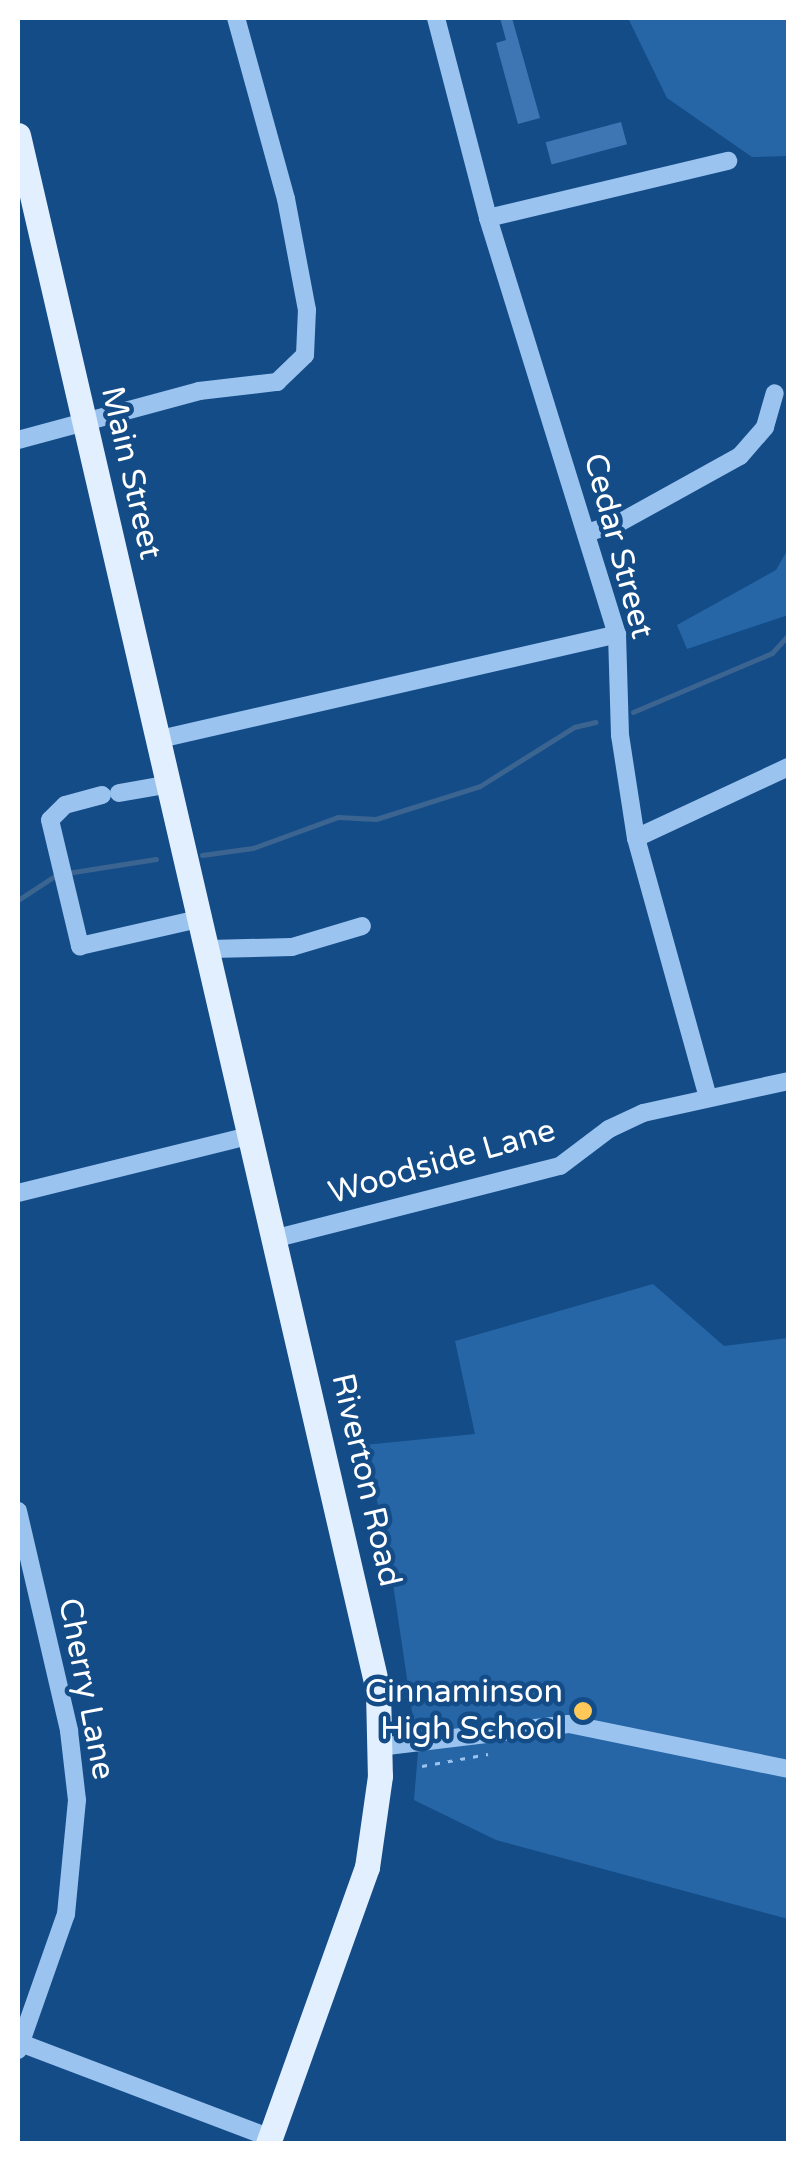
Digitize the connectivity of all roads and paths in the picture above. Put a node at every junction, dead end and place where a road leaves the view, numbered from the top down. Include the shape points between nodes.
1 (236, 18) edge
2 (436, 18) edge
3 (18, 135) edge
4 (728, 161) dead end
5 (22, 171) edge
6 (488, 218) junction
7 (775, 393) dead end
8 (86, 422) junction
9 (18, 440) edge
10 (586, 532) junction
11 (617, 634) junction
12 (160, 739) junction
13 (788, 766) edge
14 (171, 784) junction
15 (181, 825) joint
16 (636, 838) junction
17 (203, 918) junction
18 (362, 926) dead end
19 (210, 949) junction
20 (788, 1080) edge
21 (708, 1097) junction
22 (253, 1136) junction
23 (18, 1193) edge
24 (277, 1238) junction
25 (18, 1511) edge
26 (379, 1746) junction
27 (488, 1754) dead end
28 (422, 1766) dead end
29 (788, 1769) edge
30 (18, 2045) edge
31 (269, 2140) edge

1 - 8 street via 286,199 307,310 305,355 277,382 198,391
2 - 6 street, Cedar Street
3 - 5 main road, Main Street
4 - 6 street
5 - 8 main road, Main Street
6 - 10 street, Cedar Street
7 - 10 street via 765,427 740,456 618,523
8 - 9 street
8 - 12 main road, Main Street
10 - 11 street, Cedar Street
11 - 12 street
11 - 16 street, Cedar Street via 620,735
12 - 14 main road, Main Street
13 - 16 street
14 - 15 main road, Main Street
14 - 17 street via 65,805 50,820 65,884 80,946
15 - 17 main road, Riverton Road
16 - 21 street, Cedar Street
17 - 19 main road, Riverton Road
18 - 19 street via 292,947
19 - 22 main road, Riverton Road
20 - 21 street, Woodside Lane
21 - 24 street, Woodside Lane via 614,1126 560,1166
22 - 23 street
22 - 24 main road, Riverton Road
24 - 26 main road, Riverton Road via 372,1659
25 - 30 street, Cherry Lane via 77,1800 66,1914
26 - 29 street via 568,1724
26 - 31 main road, Riverton Road via 366,1867
27 - 28 path
30 - 31 street

